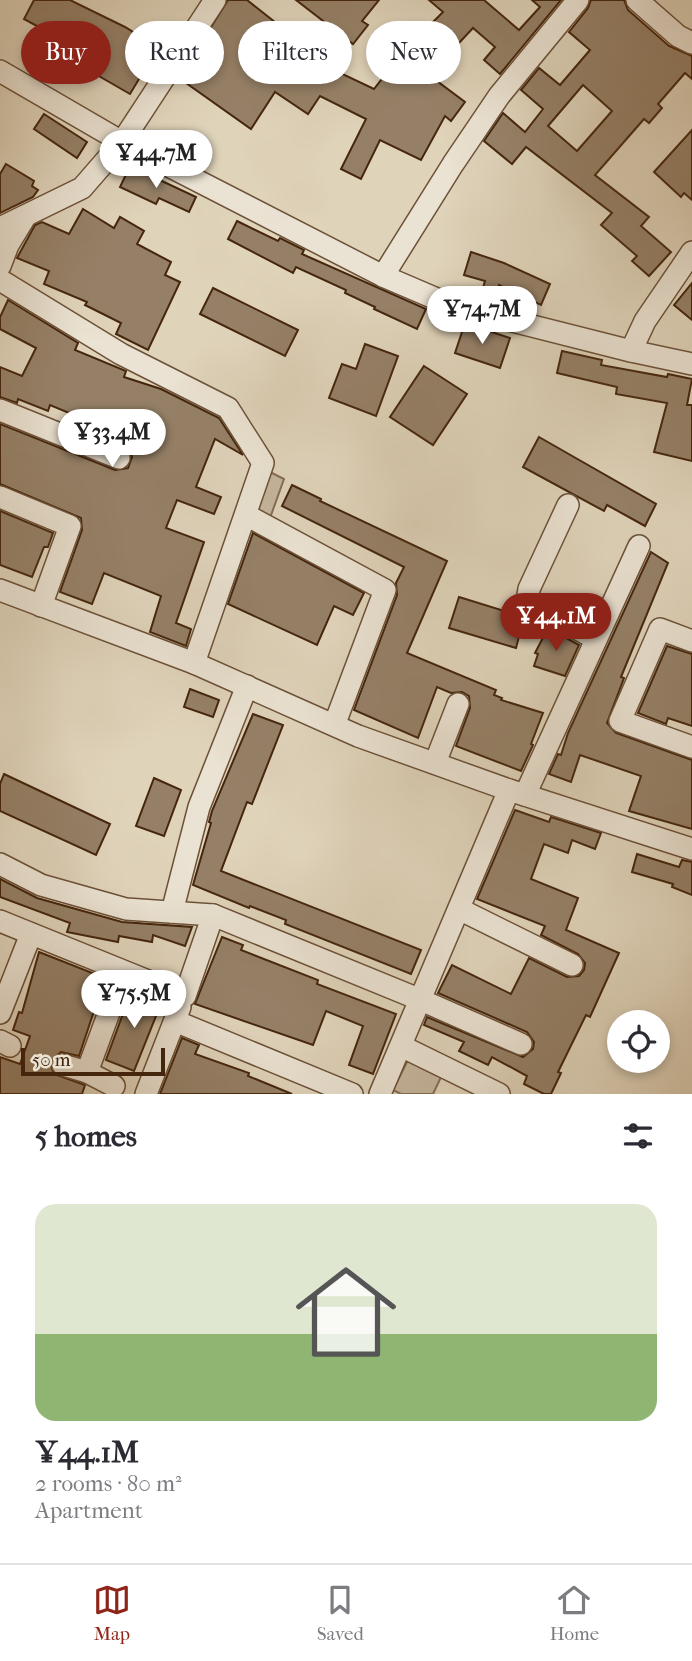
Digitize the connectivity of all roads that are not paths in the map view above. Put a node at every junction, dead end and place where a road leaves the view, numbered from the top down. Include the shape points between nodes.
1 (215, 0) edge
2 (578, 0) edge
3 (637, 0) edge
4 (692, 43) edge
5 (0, 71) edge
6 (121, 142) junction
7 (25, 217) junction
8 (0, 228) edge
9 (692, 252) edge
10 (0, 266) edge
11 (383, 276) junction
12 (0, 281) edge
13 (631, 351) junction
14 (692, 364) edge
15 (0, 410) edge
16 (119, 458) dead end
17 (0, 497) edge
18 (568, 505) dead end
19 (246, 515) junction
20 (639, 546) dead end
21 (0, 590) edge
22 (41, 606) junction
23 (596, 639) junction
24 (692, 641) edge
25 (194, 663) junction
26 (247, 686) junction
27 (458, 704) dead end
28 (335, 723) junction
29 (692, 747) edge
30 (435, 763) junction
31 (517, 793) junction
32 (692, 849) edge
33 (0, 864) edge
34 (459, 909) junction
35 (172, 912) junction
36 (213, 915) junction
37 (0, 921) edge
38 (31, 934) junction
39 (572, 965) dead end
40 (124, 972) junction
41 (185, 996) junction
42 (421, 1000) junction
43 (0, 1013) edge
44 (175, 1021) junction
45 (521, 1044) dead end
46 (401, 1046) junction
47 (63, 1065) dead end
48 (87, 1072) junction
49 (114, 1086) dead end
50 (146, 1094) edge
51 (352, 1094) edge
52 (380, 1094) edge
53 (499, 1094) edge

1 - 6 street
2 - 11 street via 499,96
3 - 4 street
5 - 6 street
6 - 7 street via 82,188
6 - 11 street
7 - 8 street
7 - 10 street
9 - 13 street via 645,321
11 - 13 street via 453,306
12 - 19 street via 121,354 228,408 263,463
13 - 14 street
15 - 16 street
17 - 22 street via 71,526
18 - 23 street via 527,601
19 - 25 street
19 - 28 street via 385,590
20 - 23 street
21 - 22 street
22 - 25 street
23 - 31 street
24 - 29 street via 660,629 620,721
25 - 26 street
26 - 28 street
26 - 35 street via 199,807
27 - 30 street
28 - 30 street via 358,736
30 - 31 street
31 - 32 street
31 - 34 street
33 - 35 street via 41,885 126,909
34 - 39 street
34 - 42 street
35 - 36 street
36 - 41 street
36 - 42 street
37 - 38 street
38 - 40 street
38 - 43 street
40 - 41 street
40 - 48 street
41 - 44 street
42 - 45 street
42 - 46 street
44 - 50 street
44 - 51 street
46 - 52 street
46 - 53 street
47 - 48 street
48 - 49 street

